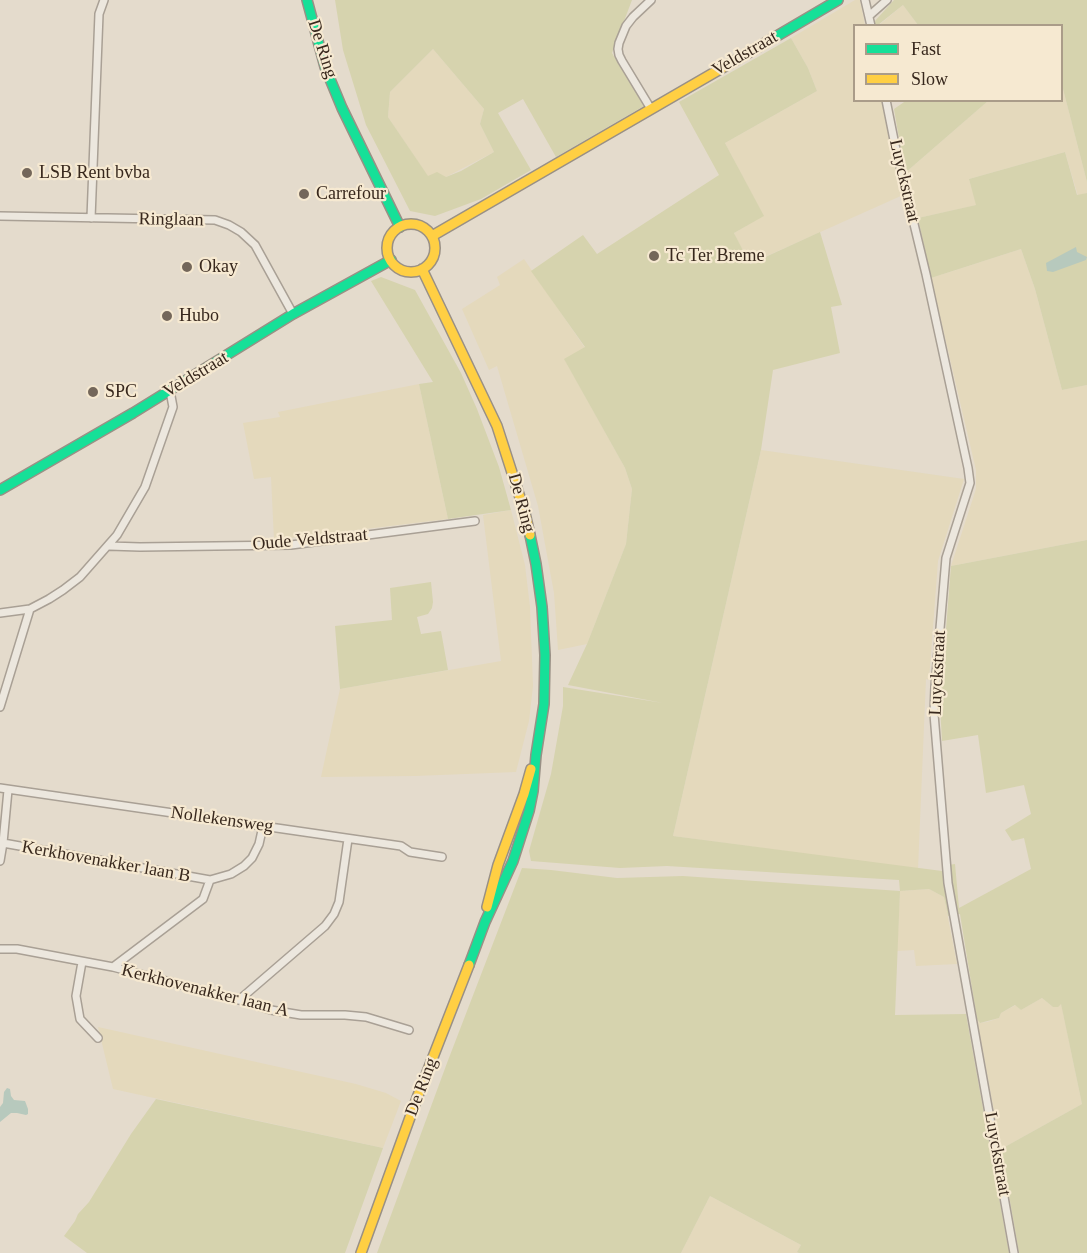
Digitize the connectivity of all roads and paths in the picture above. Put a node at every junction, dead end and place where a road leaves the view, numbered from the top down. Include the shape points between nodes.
1 (104, 0) edge
2 (307, 0) edge
3 (651, 0) edge
4 (838, 0) edge
5 (865, 0) edge
6 (887, 0) edge
7 (869, 16) junction
8 (871, 24) edge
9 (886, 102) edge
10 (651, 109) junction
11 (0, 216) edge
12 (91, 218) junction
13 (400, 227) junction
14 (432, 236) junction
15 (391, 260) junction
16 (422, 269) junction
17 (293, 314) junction
18 (170, 391) junction
19 (0, 490) edge
20 (476, 521) dead end
21 (109, 546) junction
22 (30, 609) junction
23 (0, 613) edge
24 (0, 707) edge
25 (4, 789) edge
26 (263, 826) junction
27 (348, 839) junction
28 (3, 843) junction
29 (442, 857) dead end
30 (0, 861) edge
31 (210, 880) junction
32 (0, 949) edge
33 (82, 962) junction
34 (113, 967) junction
35 (239, 1000) junction
36 (409, 1030) dead end
37 (98, 1038) dead end
38 (361, 1253) edge
39 (1014, 1253) edge

1 - 12 street via 99,14
2 - 13 main road, De Ring via 338,98
3 - 10 street via 626,26 618,49
4 - 10 main road, Veldstraat
5 - 7 street
6 - 7 street
7 - 8 street
9 - 39 street, Luyckstraat via 970,483 946,558 934,714 948,884
10 - 14 main road, Veldstraat
11 - 12 street, Ringlaan
12 - 17 street, Ringlaan via 215,220 229,225 255,245
13 - 14 main road via 421,226
13 - 15 main road via 389,238
14 - 16 main road via 433,257
15 - 16 main road via 402,270
15 - 17 main road, Veldstraat
16 - 38 main road, De Ring via 497,426 525,513 542,607 544,704 533,791 513,861 485,922
17 - 18 main road, Veldstraat
18 - 19 main road, Veldstraat
18 - 21 street via 173,407 145,487
20 - 21 street, Oude Veldstraat via 291,546
21 - 22 street via 80,577
22 - 23 street
22 - 24 street
25 - 26 street, Nollekensweg
25 - 28 street
26 - 27 street, Nollekensweg
26 - 31 street via 252,858 231,874
27 - 29 street, Nollekensweg via 401,846 410,852
27 - 35 street via 342,888 334,914 320,931
28 - 30 street
28 - 31 street, Kerkhovenakker laan B
31 - 34 street via 203,899
32 - 33 street, Kerkhovenakker laan A
33 - 34 street, Kerkhovenakker laan A
33 - 37 street via 76,996 80,1019
34 - 35 street, Kerkhovenakker laan A
35 - 36 street, Kerkhovenakker laan A via 301,1015 366,1017

